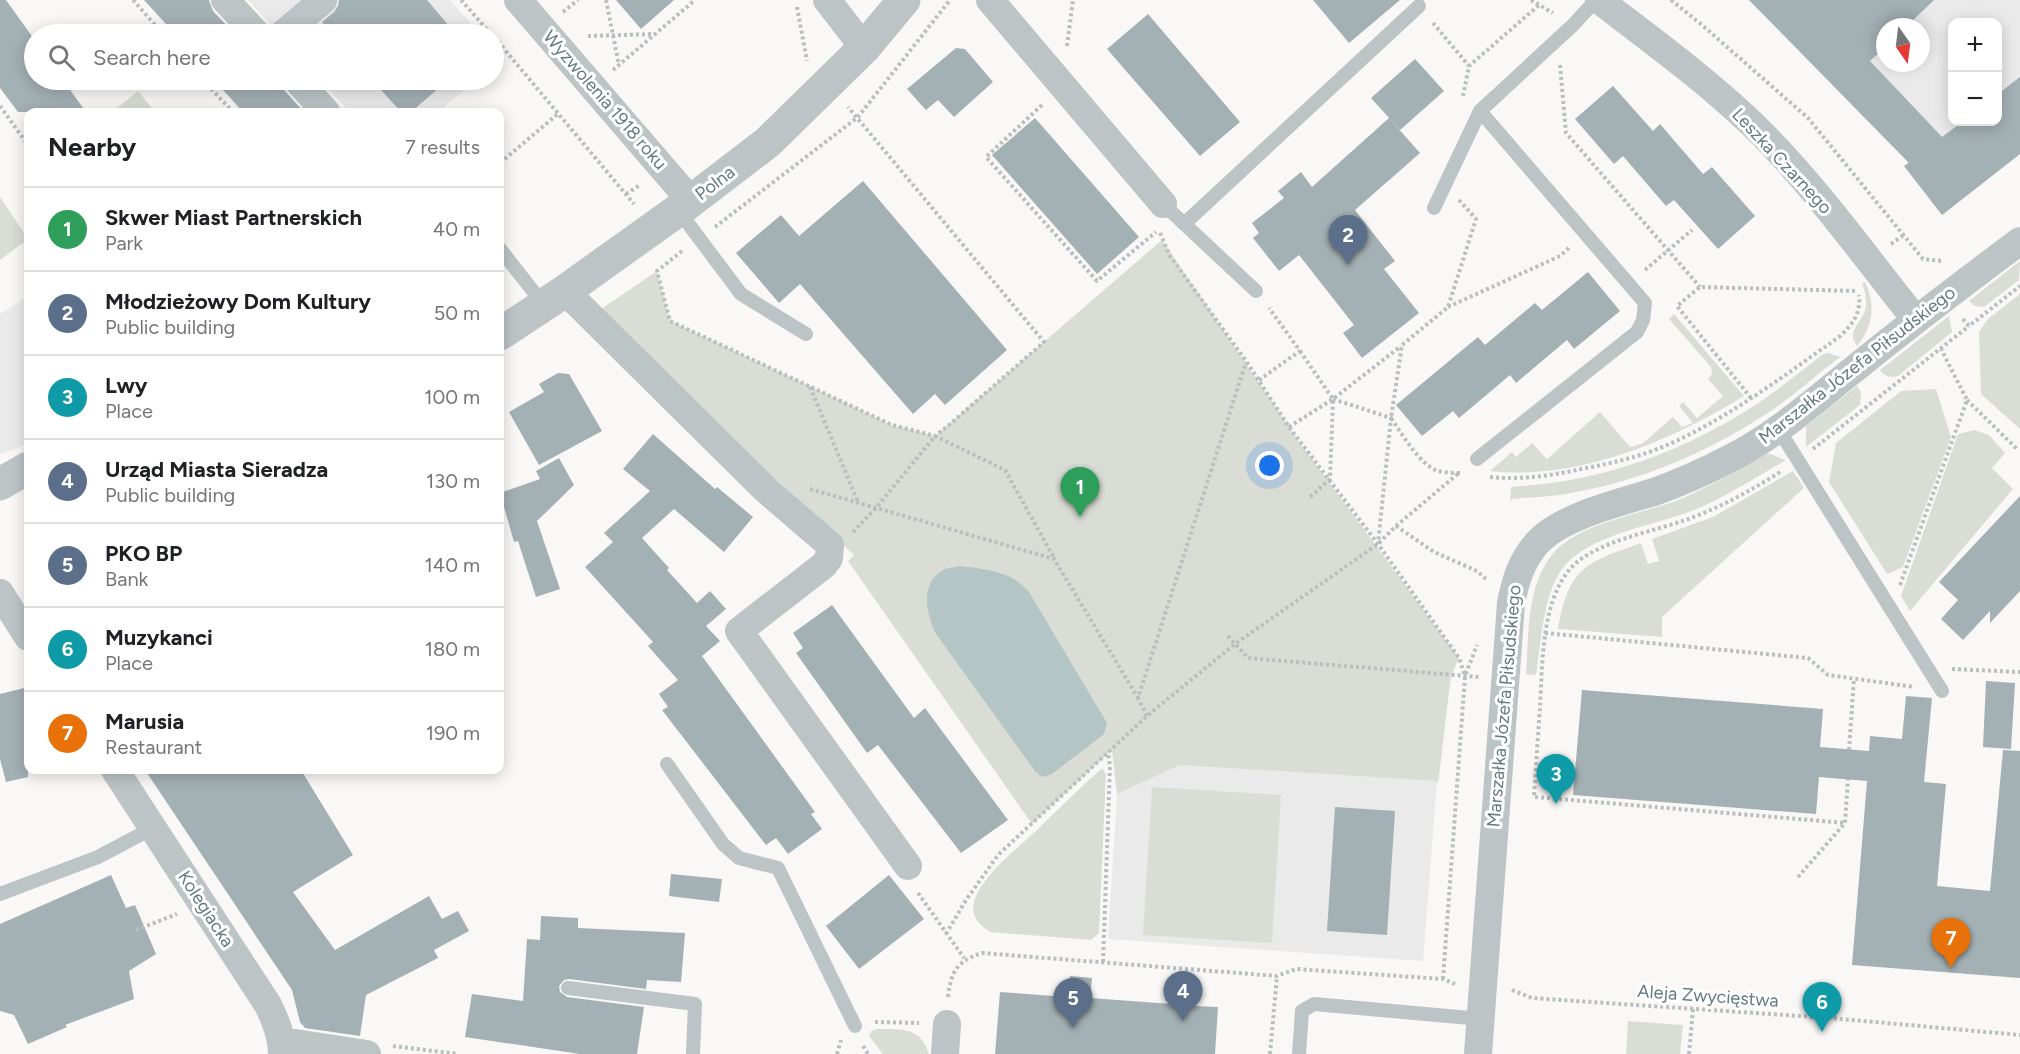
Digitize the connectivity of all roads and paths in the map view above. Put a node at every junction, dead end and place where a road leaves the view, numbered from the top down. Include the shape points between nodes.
1 (133, 0) edge
2 (225, 0) edge
3 (323, 0) edge
4 (461, 0) edge
5 (518, 0) edge
6 (578, 0) edge
7 (606, 0) edge
8 (695, 0) edge
9 (796, 0) edge
10 (827, 0) edge
11 (904, 0) edge
12 (950, 0) edge
13 (990, 0) edge
14 (1531, 0) edge
15 (1598, 0) edge
16 (1671, 0) edge
17 (1419, 6) joint
18 (562, 13) dead end
19 (155, 24) edge
20 (248, 24) edge
21 (295, 24) edge
22 (482, 24) edge
23 (1574, 25) junction
24 (655, 34) junction
25 (612, 35) junction
26 (580, 37) dead end
27 (864, 48) junction
28 (504, 50) edge
29 (1559, 59) dead end
30 (619, 65) junction
31 (1469, 66) dead end
32 (611, 71) dead end
33 (828, 84) junction
34 (212, 90) edge
35 (306, 90) edge
36 (1049, 99) dead end
37 (0, 106) edge
38 (228, 108) edge
39 (322, 108) edge
40 (1480, 111) junction
41 (559, 113) junction
42 (858, 117) junction
43 (24, 139) edge
44 (504, 160) edge
45 (1163, 204) joint
46 (685, 206) junction
47 (1434, 208) dead end
48 (638, 209) dead end
49 (1184, 224) junction
50 (1692, 230) dead end
51 (1586, 233) junction
52 (699, 239) junction
53 (2020, 241) edge
54 (1668, 250) junction
55 (504, 253) edge
56 (1951, 260) dead end
57 (1628, 284) junction
58 (1700, 287) junction
59 (1256, 291) joint
60 (1859, 291) dead end
61 (554, 298) junction
62 (1448, 307) dead end
63 (1916, 320) junction
64 (504, 331) edge
65 (806, 334) dead end
66 (1402, 345) dead end
67 (1941, 349) dead end
68 (1300, 351) junction
69 (1246, 362) junction
70 (1259, 381) junction
71 (810, 387) junction
72 (1751, 398) dead end
73 (1333, 399) junction
74 (1967, 399) junction
75 (1289, 427) junction
76 (1779, 430) junction
77 (935, 436) junction
78 (2018, 450) dead end
79 (1477, 459) dead end
80 (24, 470) edge
81 (1459, 473) dead end
82 (1329, 479) junction
83 (0, 484) edge
84 (766, 490) junction
85 (1310, 497) dead end
86 (858, 502) junction
87 (876, 508) junction
88 (1396, 526) junction
89 (1378, 544) junction
90 (829, 558) junction
91 (1054, 559) junction
92 (1489, 585) dead end
93 (0, 593) edge
94 (1890, 609) junction
95 (24, 631) edge
96 (1480, 635) dead end
97 (1228, 636) dead end
98 (1235, 644) junction
99 (2020, 672) edge
100 (1466, 676) junction
101 (1506, 679) junction
102 (1854, 679) junction
103 (1934, 679) junction
104 (1942, 691) dead end
105 (1138, 698) junction
106 (1147, 716) junction
107 (1849, 750) dead end
108 (1108, 753) junction
109 (667, 764) dead end
110 (118, 774) edge
111 (1848, 779) dead end
112 (1845, 823) junction
113 (153, 828) junction
114 (908, 866) joint
115 (1798, 877) dead end
116 (0, 894) edge
117 (182, 912) dead end
118 (136, 930) dead end
119 (946, 934) junction
120 (964, 958) junction
121 (1103, 962) junction
122 (1277, 976) junction
123 (1443, 979) junction
124 (1459, 986) dead end
125 (568, 988) dead end
126 (1503, 990) dead end
127 (1693, 1009) junction
128 (1480, 1019) junction
129 (947, 1024) junction
130 (855, 1026) junction
131 (2020, 1035) edge
132 (282, 1048) edge
133 (367, 1054) edge
134 (693, 1054) edge
135 (837, 1054) edge
136 (945, 1054) edge
137 (1270, 1054) edge
138 (1299, 1054) edge
139 (1478, 1054) edge
140 (1689, 1054) edge

1 - 19 path
2 - 20 street
3 - 21 street
4 - 22 path
5 - 46 street, Wyzwolenia 1918 roku
6 - 18 path
7 - 25 path
8 - 24 path
9 - 33 path via 810,75
10 - 27 street
11 - 27 street, Polna
12 - 42 path
13 - 45 street
14 - 23 path
15 - 23 lane
15 - 63 street, Leszka Czarnego via 1752,123 1803,179
16 - 56 path via 1808,118 1923,259
17 - 31 path
17 - 49 lane
23 - 40 lane
24 - 25 path
24 - 30 path
25 - 26 path
25 - 30 path
27 - 33 street, Polna
28 - 41 path
29 - 54 path via 1566,133
30 - 32 path
33 - 42 path
33 - 46 street, Polna via 768,142
34 - 38 path
35 - 39 street
36 - 69 path via 986,156 1097,281 1159,229 1170,256
37 - 43 path
40 - 47 lane
40 - 51 lane
41 - 44 path
41 - 48 path
42 - 52 path
42 - 77 path via 1044,342
45 - 49 lane
46 - 52 lane
46 - 61 street, Polna
49 - 59 lane
50 - 54 path
51 - 57 lane
51 - 62 path via 1560,256
52 - 65 lane via 741,294
52 - 71 path via 657,271 670,321
53 - 63 street, Marszałka Józefa Piłsudskiego
54 - 57 path
54 - 58 path
55 - 61 lane
57 - 79 lane via 1645,303 1637,332
58 - 60 path
58 - 72 path via 1677,306
59 - 68 path
61 - 64 street, Polna
61 - 84 street
63 - 76 street, Marszałka Józefa Piłsudskiego
66 - 73 path
67 - 74 path
68 - 70 path
68 - 73 path
69 - 70 path
69 - 105 path
70 - 75 path
71 - 77 path via 892,425
71 - 86 path
73 - 75 path
73 - 82 path
73 - 89 path via 1391,418
74 - 78 path
74 - 94 path
75 - 82 path
76 - 94 lane
76 - 101 street, Marszałka Józefa Piłsudskiego via 1730,459 1656,491 1608,505 1538,542 1517,574
77 - 87 path
77 - 91 path via 1005,470
80 - 83 street
81 - 88 path
82 - 85 path
82 - 89 path
84 - 86 path via 780,480
84 - 90 street via 830,545
86 - 87 path
87 - 90 path
87 - 91 path
88 - 89 path
88 - 92 path via 1434,552 1477,571
89 - 98 path
89 - 100 path via 1459,658
90 - 114 street via 739,631
91 - 105 path
93 - 95 street
94 - 103 lane
96 - 100 path
97 - 98 path
98 - 100 path via 1248,658
98 - 106 path
99 - 103 path via 1948,669
100 - 101 path
100 - 123 path
101 - 128 street, Marszałka Józefa Piłsudskiego
102 - 103 path via 1922,688
102 - 107 path
102 - 112 path via 1828,675 1808,658 1545,633 1534,797
103 - 104 lane
105 - 106 path
106 - 108 path
108 - 119 path via 998,855
108 - 121 path
109 - 130 lane via 723,844 739,858 778,868
110 - 113 street, Kolegiacka
111 - 112 path
112 - 115 path
113 - 116 lane via 98,856
113 - 132 street, Kolegiacka via 268,1005
114 - 119 path via 915,887
117 - 118 path
119 - 120 path
120 - 121 path via 982,953
120 - 129 path via 951,976
121 - 122 path
122 - 123 path via 1296,969
122 - 137 path
123 - 124 path
125 - 134 lane via 695,1004
126 - 127 path, Aleja Zwycięstwa via 1533,998
127 - 131 path, Aleja Zwycięstwa
127 - 140 path
128 - 138 lane via 1314,1004 1302,1011
128 - 139 street, Marszałka Józefa Piłsudskiego
129 - 130 path via 885,1021
129 - 136 street
130 - 135 path via 844,1029
132 - 133 street

